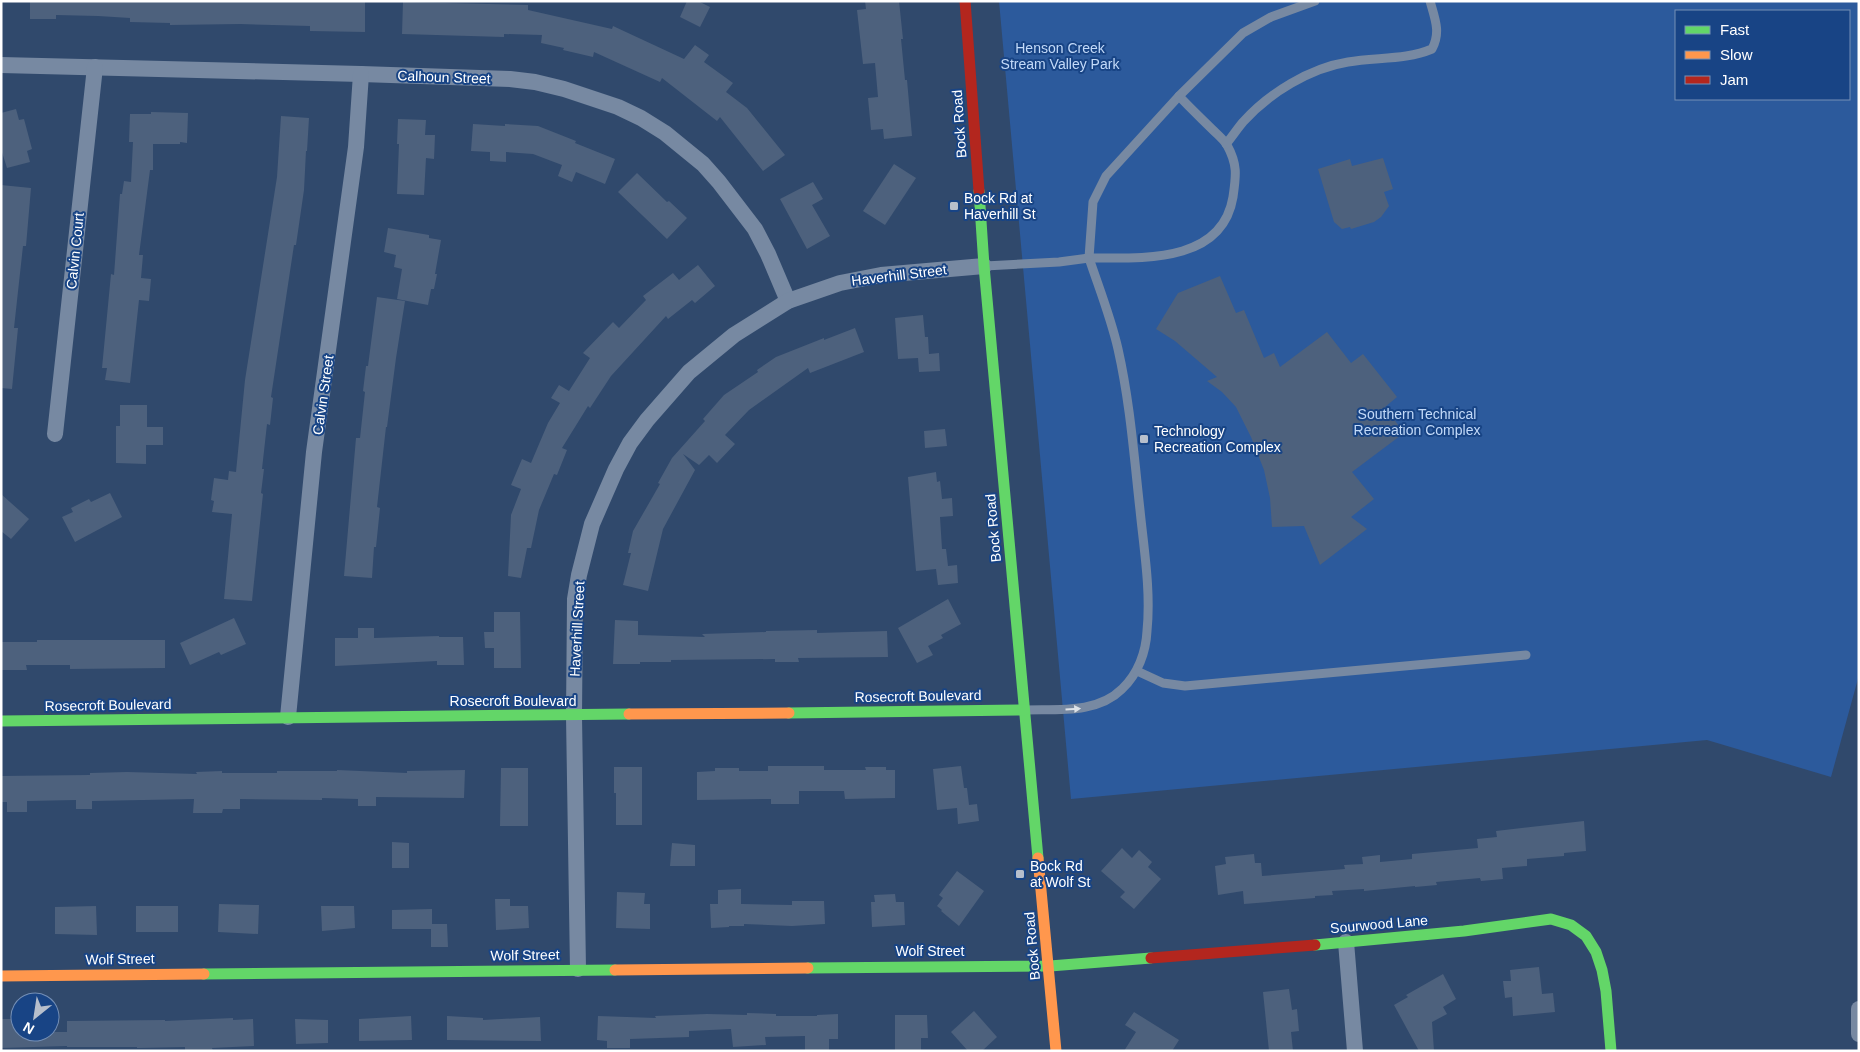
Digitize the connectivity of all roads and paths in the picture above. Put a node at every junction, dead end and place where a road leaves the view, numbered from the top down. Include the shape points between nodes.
1 (965, 1) edge
2 (1316, 1) edge
3 (1430, 1) edge
4 (1, 65) edge
5 (95, 68) junction
6 (361, 74) junction
7 (1179, 96) junction
8 (1226, 144) junction
9 (1090, 258) junction
10 (984, 266) junction
11 (788, 301) junction
12 (55, 434) dead end
13 (1526, 655) dead end
14 (1137, 671) junction
15 (1024, 710) junction
16 (574, 716) junction
17 (288, 717) junction
18 (1, 721) edge
19 (1346, 942) junction
20 (1050, 966) junction
21 (578, 969) junction
22 (1, 976) edge
23 (1859, 1009) edge
24 (1859, 1034) edge
25 (1056, 1051) edge
26 (1355, 1051) edge
27 (1611, 1051) edge

1 - 10 street, Bock Road
2 - 7 lane via 1271,17 1243,34
3 - 8 lane via 1438,29 1432,50 1420,55 1347,62 1310,73 1272,96 1243,122
4 - 5 street, Calhoun Street
5 - 6 street, Calhoun Street
5 - 12 street, Calvin Court
6 - 11 street, Calhoun Street via 535,82 618,107 641,118 682,146 719,182 755,229
6 - 17 street, Calvin Street via 355,156 314,452
7 - 8 lane
7 - 9 lane via 1106,176 1093,202
8 - 9 lane via 1237,172 1231,210 1219,230 1200,244 1176,254 1145,258
9 - 10 lane
9 - 14 lane via 1117,346 1128,402 1148,599 1147,633
10 - 11 street, Haverhill Street via 880,275 840,283
10 - 15 street, Bock Road
11 - 16 street, Haverhill Street via 734,335 689,372 647,420 616,469 592,524 579,575 574,618
13 - 14 lane via 1185,686 1163,683
15 -> 14 lane via 1076,709 1105,701 1122,690
15 - 16 street, Rosecroft Boulevard
15 - 20 street, Bock Road
16 - 17 street, Rosecroft Boulevard
16 - 21 street, Haverhill Street
17 - 18 street, Rosecroft Boulevard
19 - 20 street, Sourwood Lane
19 - 26 street
19 - 27 street, Sourwood Lane via 1551,919 1564,922 1591,941 1600,960
20 - 21 street, Wolf Street
20 - 25 street, Bock Road
21 - 22 street, Wolf Street
23 - 24 street

